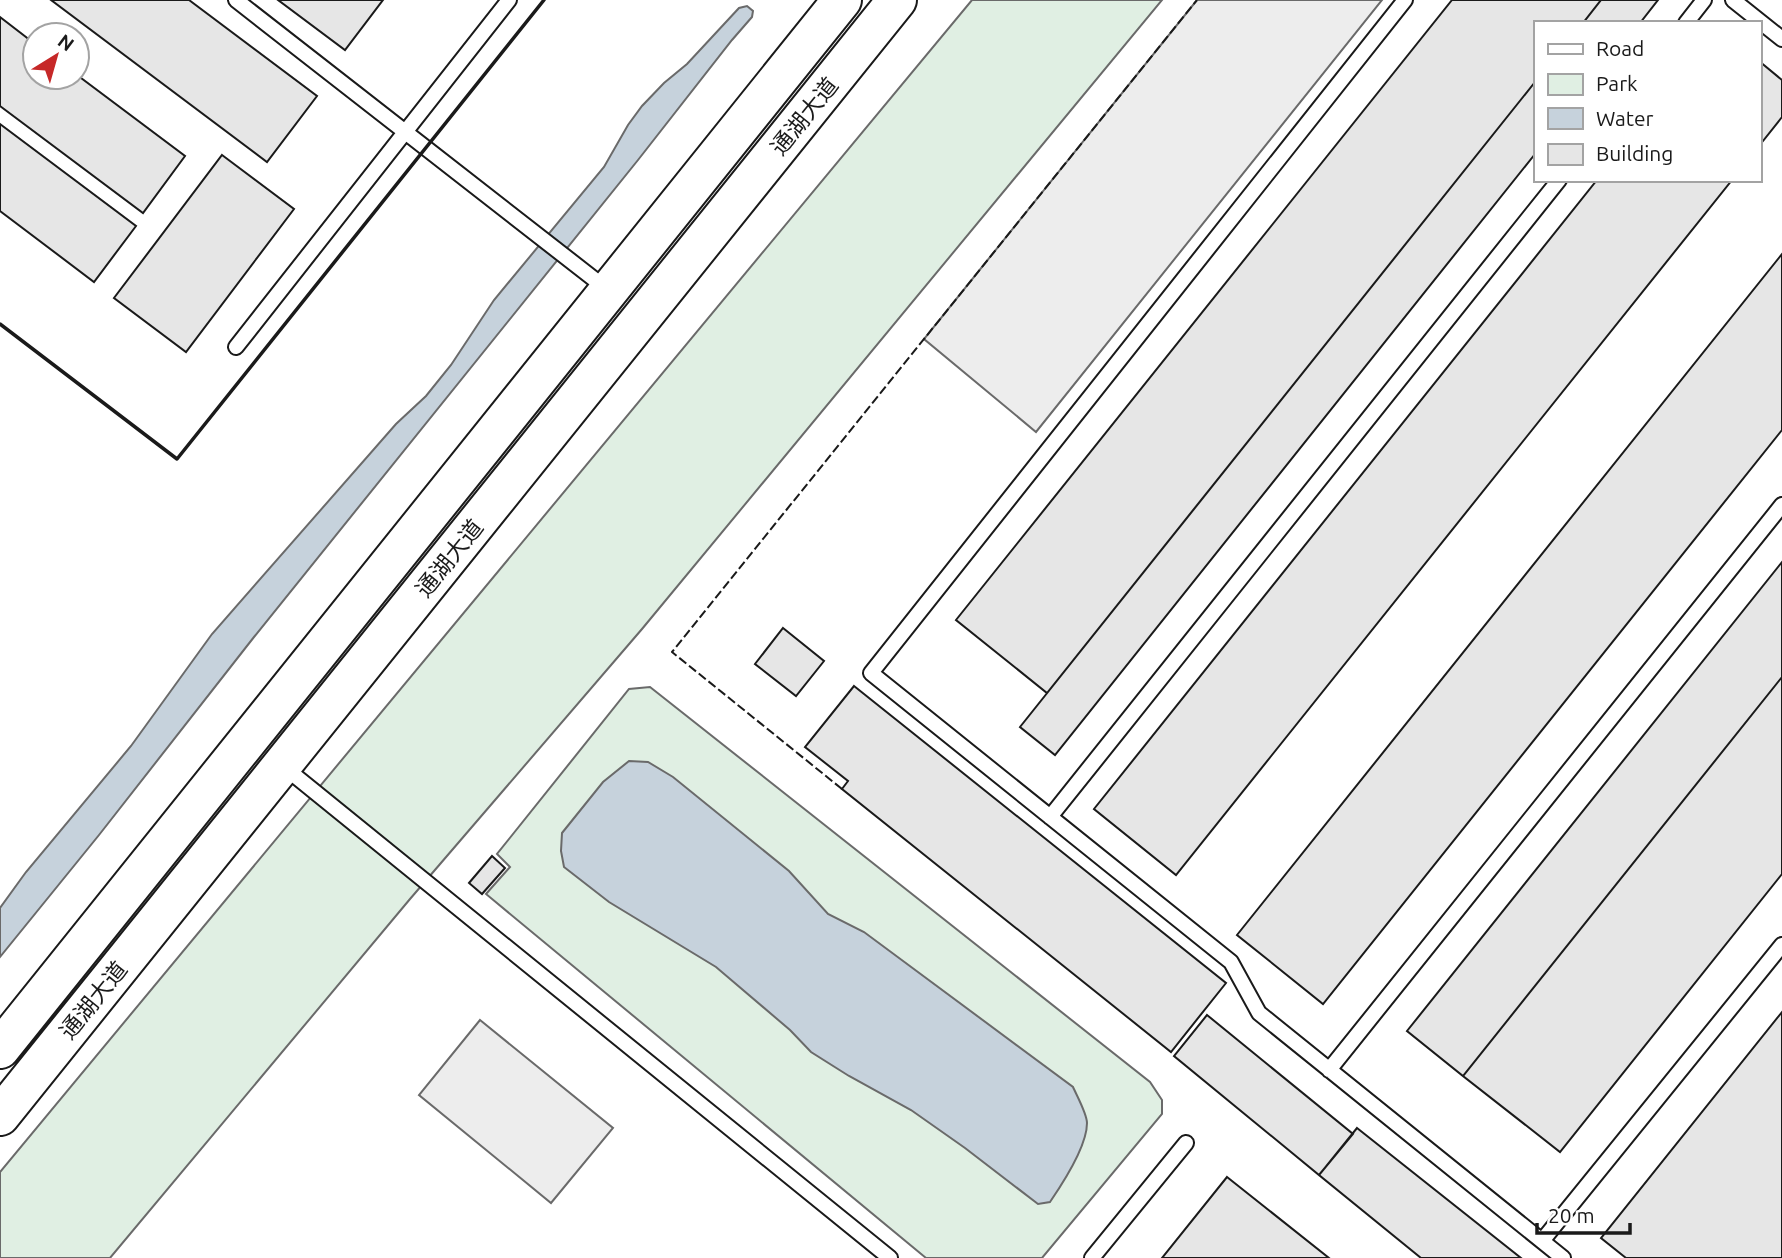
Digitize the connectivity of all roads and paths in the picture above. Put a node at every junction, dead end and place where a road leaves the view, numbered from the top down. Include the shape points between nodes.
1 (236, 0) edge
2 (509, 0) edge
3 (842, 0) edge
4 (897, 0) edge
5 (1405, 0) edge
6 (1704, 0) edge
7 (1733, 0) edge
8 (1688, 21) edge
9 (1759, 21) edge
10 (1761, 22) edge
11 (1782, 39) edge
12 (405, 132) junction
13 (1557, 182) edge
14 (609, 290) junction
15 (236, 347) dead end
16 (1782, 505) edge
17 (282, 765) junction
18 (1050, 817) junction
19 (1782, 945) edge
20 (0, 1049) edge
21 (1329, 1070) junction
22 (0, 1116) edge
23 (1186, 1143) dead end
24 (1542, 1241) junction
25 (890, 1258) edge
26 (1092, 1258) edge
27 (1563, 1258) edge

1 - 12 lane
2 - 12 lane
3 - 14 main road, 通湖大道
4 - 17 main road, 通湖大道
5 - 18 lane via 870,673
6 - 8 lane
7 - 9 lane
10 - 11 lane
12 - 14 lane
12 - 15 lane
13 - 18 lane
14 - 20 main road, 通湖大道
16 - 21 lane
17 - 22 main road, 通湖大道
17 - 25 lane
18 - 21 lane via 1231,962 1259,1013
19 - 24 lane
21 - 24 lane
23 - 26 lane
24 - 27 lane

